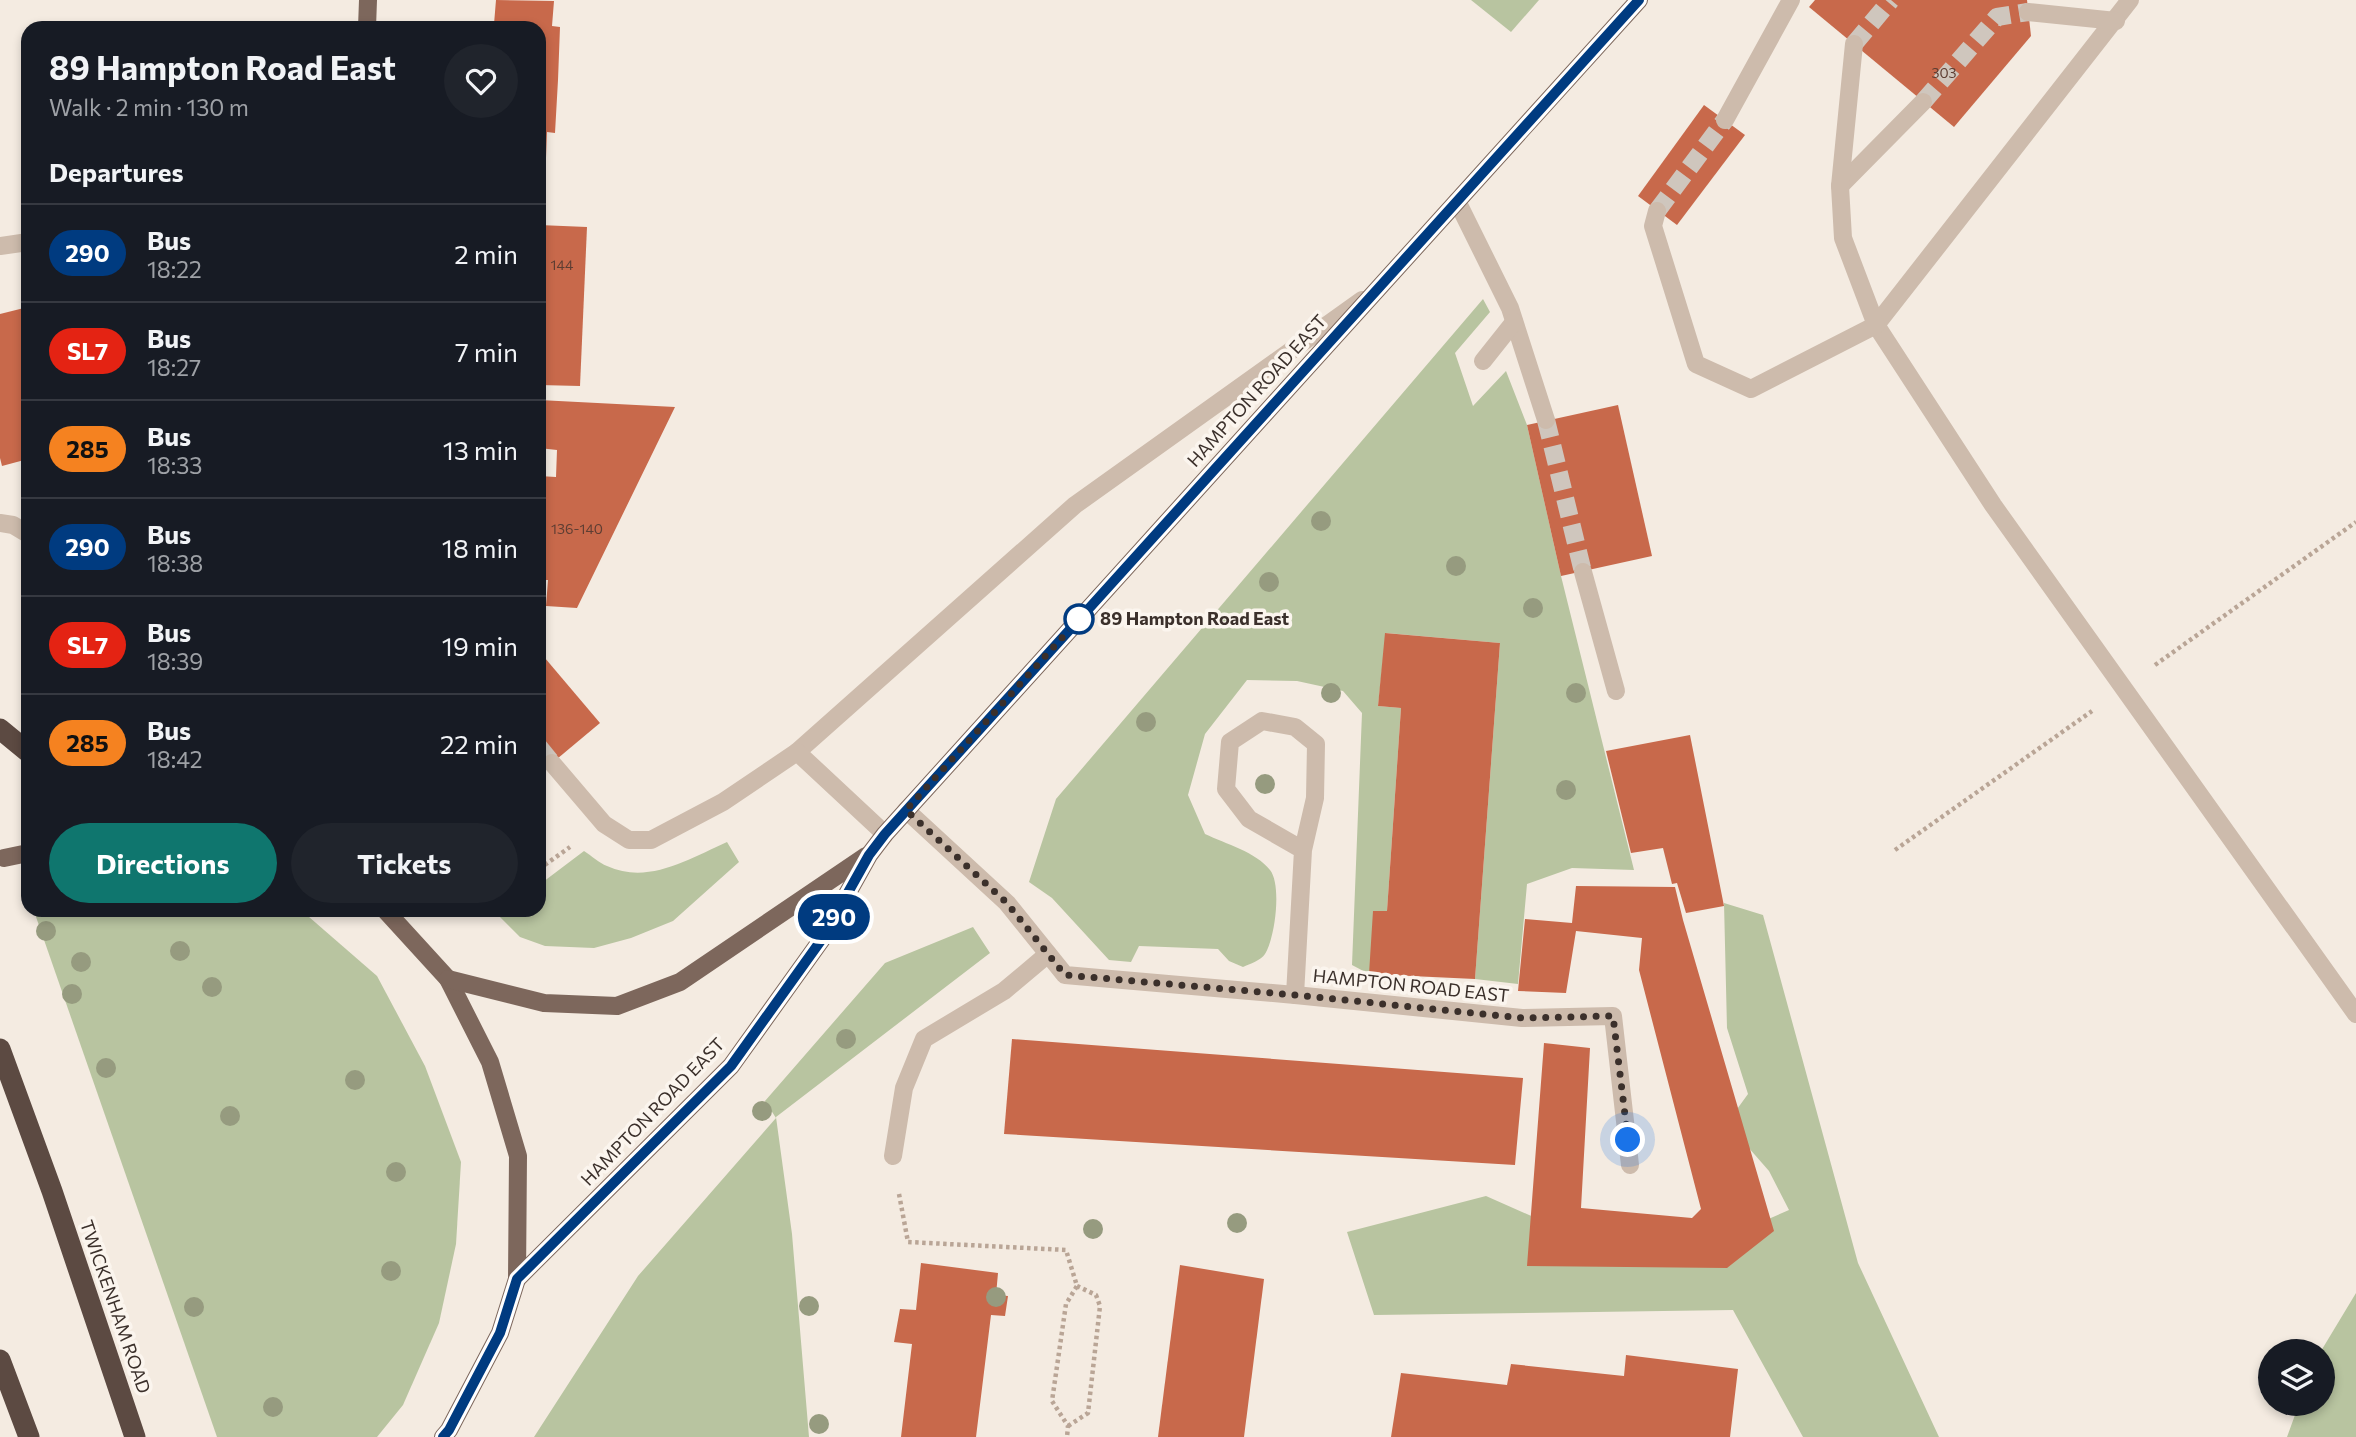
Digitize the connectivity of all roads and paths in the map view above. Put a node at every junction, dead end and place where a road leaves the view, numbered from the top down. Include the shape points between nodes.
1 (368, 0) edge
2 (1639, 0) edge
3 (1791, 0) edge
4 (2130, 0) edge
5 (2028, 12) tunnel mouth
6 (367, 21) edge
7 (2116, 21) junction
8 (1854, 44) tunnel mouth
9 (1923, 102) tunnel mouth
10 (1725, 120) tunnel mouth
11 (1840, 186) junction
12 (1457, 201) junction
13 (1657, 211) tunnel mouth
14 (21, 243) edge
15 (0, 246) edge
16 (1375, 291) junction
17 (1514, 322) junction
18 (1875, 325) junction
19 (1483, 361) dead end
20 (1546, 420) tunnel mouth
21 (0, 508) edge
22 (2356, 522) edge
23 (14, 527) edge
24 (1583, 572) tunnel mouth
25 (2152, 668) dead end
26 (1616, 691) dead end
27 (2099, 705) dead end
28 (0, 729) edge
29 (21, 746) edge
30 (797, 752) junction
31 (552, 763) tunnel mouth
32 (906, 810) junction
33 (885, 834) junction
34 (1303, 850) junction
35 (1895, 850) dead end
36 (21, 854) edge
37 (869, 855) junction
38 (4, 858) dead end
39 (391, 917) edge
40 (1048, 954) junction
41 (448, 979) junction
42 (1295, 995) junction
43 (2356, 1014) edge
44 (0, 1049) edge
45 (893, 1156) joint
46 (1630, 1165) dead end
47 (517, 1279) junction
48 (1077, 1286) junction
49 (0, 1360) edge
50 (1068, 1426) junction
51 (29, 1437) edge
52 (135, 1437) edge
53 (443, 1437) edge
54 (1067, 1437) edge

1 - 6 main road
2 - 12 main road, HAMPTON ROAD EAST
3 - 10 street
4 - 7 street
5 - 7 street
7 - 18 street
8 - 11 street
9 - 11 street
11 - 18 street via 1843,238
12 - 16 main road, HAMPTON ROAD EAST
12 - 17 street
13 - 18 street via 1653,226 1696,364 1751,389
14 - 15 street
16 - 30 street via 1076,505
16 - 32 main road, HAMPTON ROAD EAST
17 - 19 street
17 - 20 street
18 - 43 street via 1993,505
21 - 23 street
22 - 25 path
24 - 26 street
27 - 35 path
28 - 29 highway
30 - 31 street via 723,802 651,840 629,840 604,824
30 - 33 street
32 - 33 main road, HAMPTON ROAD EAST
32 - 40 street, HAMPTON ROAD EAST via 1007,903
33 - 37 main road, HAMPTON ROAD EAST
34 - 34 street, HAMPTON ROAD EAST via 1249,818 1226,789 1230,742 1262,721 1295,727 1316,744 1315,797
34 - 42 street, HAMPTON ROAD EAST
36 - 38 main road
37 - 41 main road, HAMPTON ROAD EAST via 680,982 617,1006 544,1003
37 - 47 main road, HAMPTON ROAD EAST via 822,939 731,1066
39 - 41 main road
40 - 42 street, HAMPTON ROAD EAST via 1065,975
40 - 45 street via 1004,991 924,1039 904,1087
41 - 47 main road via 490,1062 518,1156
42 - 46 street, HAMPTON ROAD EAST via 1522,1018 1613,1016
44 - 52 highway, TWICKENHAM ROAD
45 - 48 path via 908,1242 1066,1250
47 - 53 main road via 500,1333
48 - 50 path via 1066,1304 1052,1401
48 - 50 path via 1096,1295 1100,1306 1088,1413
49 - 51 highway
50 - 54 path

